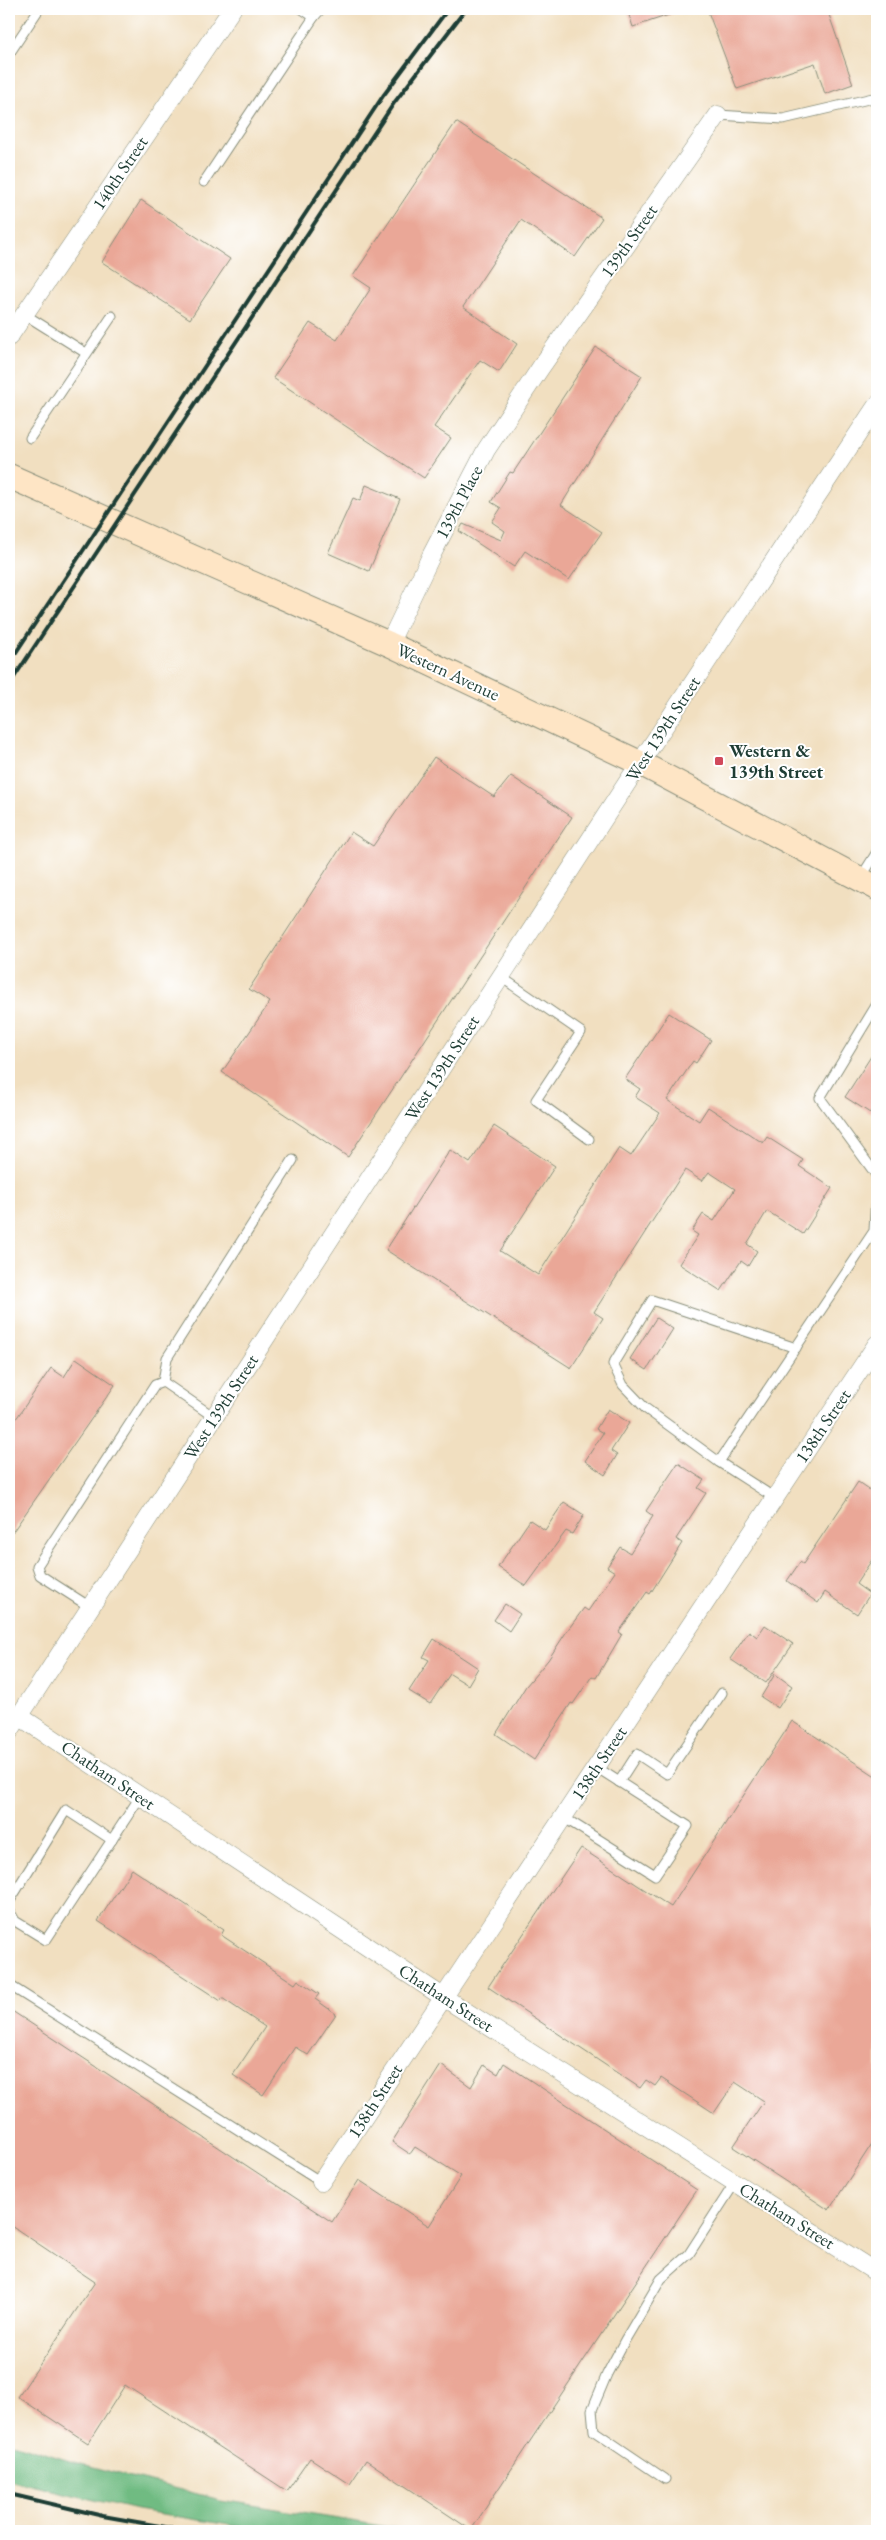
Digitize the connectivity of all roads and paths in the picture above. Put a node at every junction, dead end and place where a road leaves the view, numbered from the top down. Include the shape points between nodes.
1 (39, 9) edge
2 (232, 9) edge
3 (302, 9) edge
4 (321, 9) edge
5 (314, 17) junction
6 (9, 54) edge
7 (877, 98) edge
8 (718, 115) joint
9 (204, 182) dead end
10 (24, 314) junction
11 (112, 316) dead end
12 (9, 335) edge
13 (86, 353) junction
14 (541, 367) joint
15 (877, 405) edge
16 (30, 438) dead end
17 (9, 476) edge
18 (389, 644) junction
19 (640, 763) junction
20 (877, 852) edge
21 (869, 883) edge
22 (501, 976) junction
23 (877, 1004) edge
24 (589, 1139) dead end
25 (293, 1160) dead end
26 (875, 1233) edge
27 (877, 1344) edge
28 (796, 1348) junction
29 (163, 1382) junction
30 (214, 1417) junction
31 (719, 1462) junction
32 (775, 1498) junction
33 (90, 1607) junction
34 (722, 1693) dead end
35 (19, 1716) junction
36 (9, 1732) edge
37 (596, 1767) junction
38 (619, 1782) junction
39 (140, 1796) junction
40 (563, 1816) junction
41 (112, 1840) junction
42 (9, 1902) edge
43 (9, 1910) edge
44 (9, 1985) edge
45 (443, 1997) junction
46 (321, 2182) joint
47 (734, 2184) junction
48 (877, 2273) edge
49 (665, 2479) dead end

1 - 6 lane
2 - 10 street, 140th Street
3 - 5 lane
4 - 5 lane
5 - 9 lane
7 - 8 lane via 783,119
8 - 14 street, 139th Street
10 - 12 street, 140th Street
10 - 13 lane
11 - 13 lane
13 - 16 lane
14 - 18 street, 139th Place via 486,450
15 - 19 street, West 139th Street
17 - 18 main road, Western Avenue
18 - 19 main road, Western Avenue
19 - 21 main road, Western Avenue
19 - 22 street, West 139th Street
20 - 21 lane
22 - 24 lane via 581,1032 536,1100
22 - 30 street, West 139th Street
23 - 26 lane via 820,1098 877,1176
25 - 29 lane via 167,1358
26 - 28 lane
27 - 32 street, 138th Street
28 - 31 lane
28 - 31 lane via 652,1300 613,1364 623,1385 645,1408
29 - 30 lane
29 - 33 lane via 155,1385 37,1566 40,1575
30 - 33 street, West 139th Street
31 - 32 lane
32 - 37 street, 138th Street
33 - 35 street, West 139th Street
34 - 38 lane via 668,1774 637,1754
35 - 36 street, West 139th Street
35 - 39 street, Chatham Street
37 - 38 lane
37 - 40 street, 138th Street
38 - 40 lane via 688,1826 655,1875
39 - 41 lane
39 - 45 street, Chatham Street
40 - 45 street, 138th Street
41 - 42 lane via 66,1810
41 - 43 lane via 46,1940 16,1921
44 - 46 lane
45 - 46 street, 138th Street
45 - 47 street, Chatham Street
47 - 48 street, Chatham Street
47 - 49 lane via 689,2254 661,2279 607,2374 592,2410 594,2431

